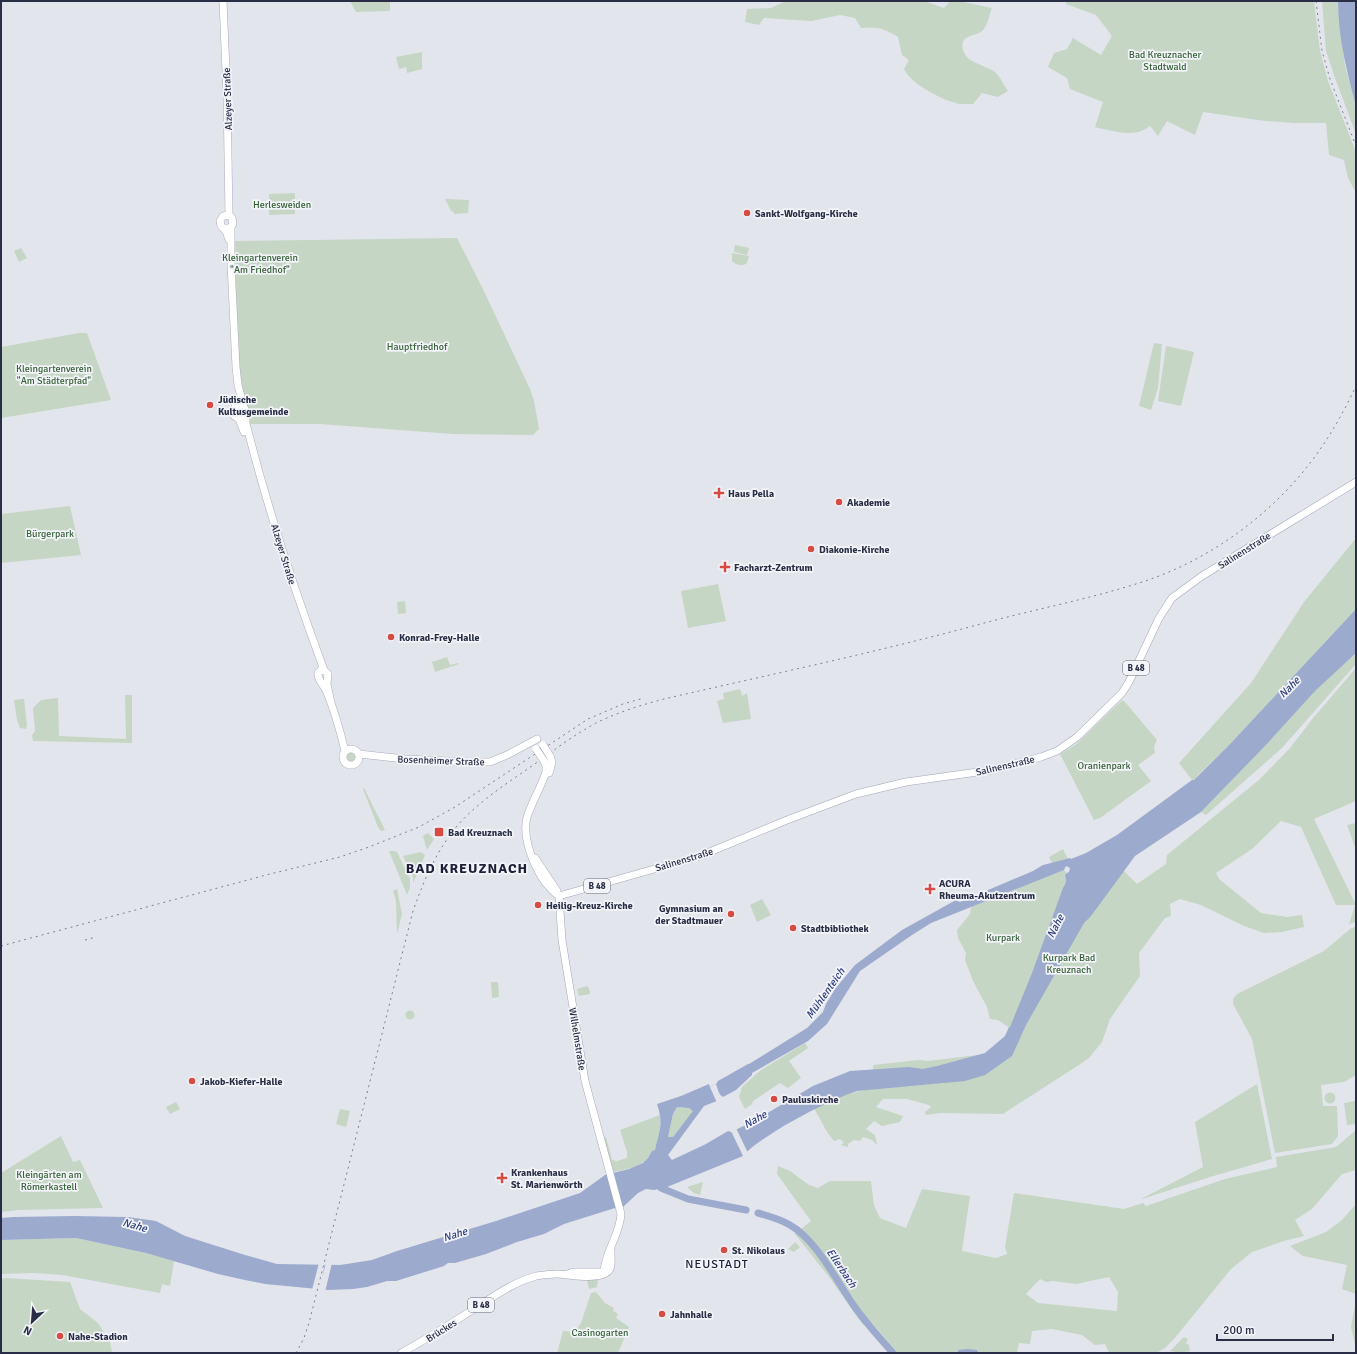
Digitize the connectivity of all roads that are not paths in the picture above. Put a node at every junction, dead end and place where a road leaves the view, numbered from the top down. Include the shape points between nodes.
1 (223, 1) edge
2 (226, 216) junction
3 (228, 228) junction
4 (242, 409) junction
5 (239, 419) junction
6 (257, 465) junction
7 (1356, 482) edge
8 (529, 743) junction
9 (539, 747) junction
10 (348, 750) junction
11 (359, 757) junction
12 (557, 897) junction
13 (610, 1253) junction
14 (567, 1274) junction
15 (401, 1353) edge

1 - 2 main road, Alzeyer Straße via 229,198 226,203
2 - 3 main road via 233,221
2 - 3 main road via 220,221 220,225
3 - 4 main road, Alzeyer Straße via 234,334
4 - 5 main road via 242,418
4 - 5 main road, Alzeyer Straße via 234,409 233,415
4 - 6 main road, Alzeyer Straße
5 - 6 main road, Alzeyer Straße
6 - 10 main road, Alzeyer Straße via 321,671 327,671 328,674 324,680
7 - 12 main road, Salinenstraße / B 48 via 1202,576 1172,598 1122,693 1077,738 1057,751 992,770 906,782 856,794 700,856
8 - 9 main road
8 - 9 main road, Bosenheimer Straße via 537,739
8 - 11 main road, Bosenheimer Straße via 490,762
9 - 12 main road, Wilhelmstraße, bridge via 552,762 526,821 526,834 530,848 556,888
10 - 11 main road via 355,749
10 - 11 main road via 343,757 347,764 355,764
12 - 13 main road, Wilhelmstraße / B 48 via 585,1081 621,1214 619,1229
13 - 14 main road, Brückes / B 48 via 604,1272
13 - 14 main road, Brückes via 611,1266 609,1271 603,1274 586,1277
14 - 15 main road, Brückes / B 48 via 548,1274 520,1282

